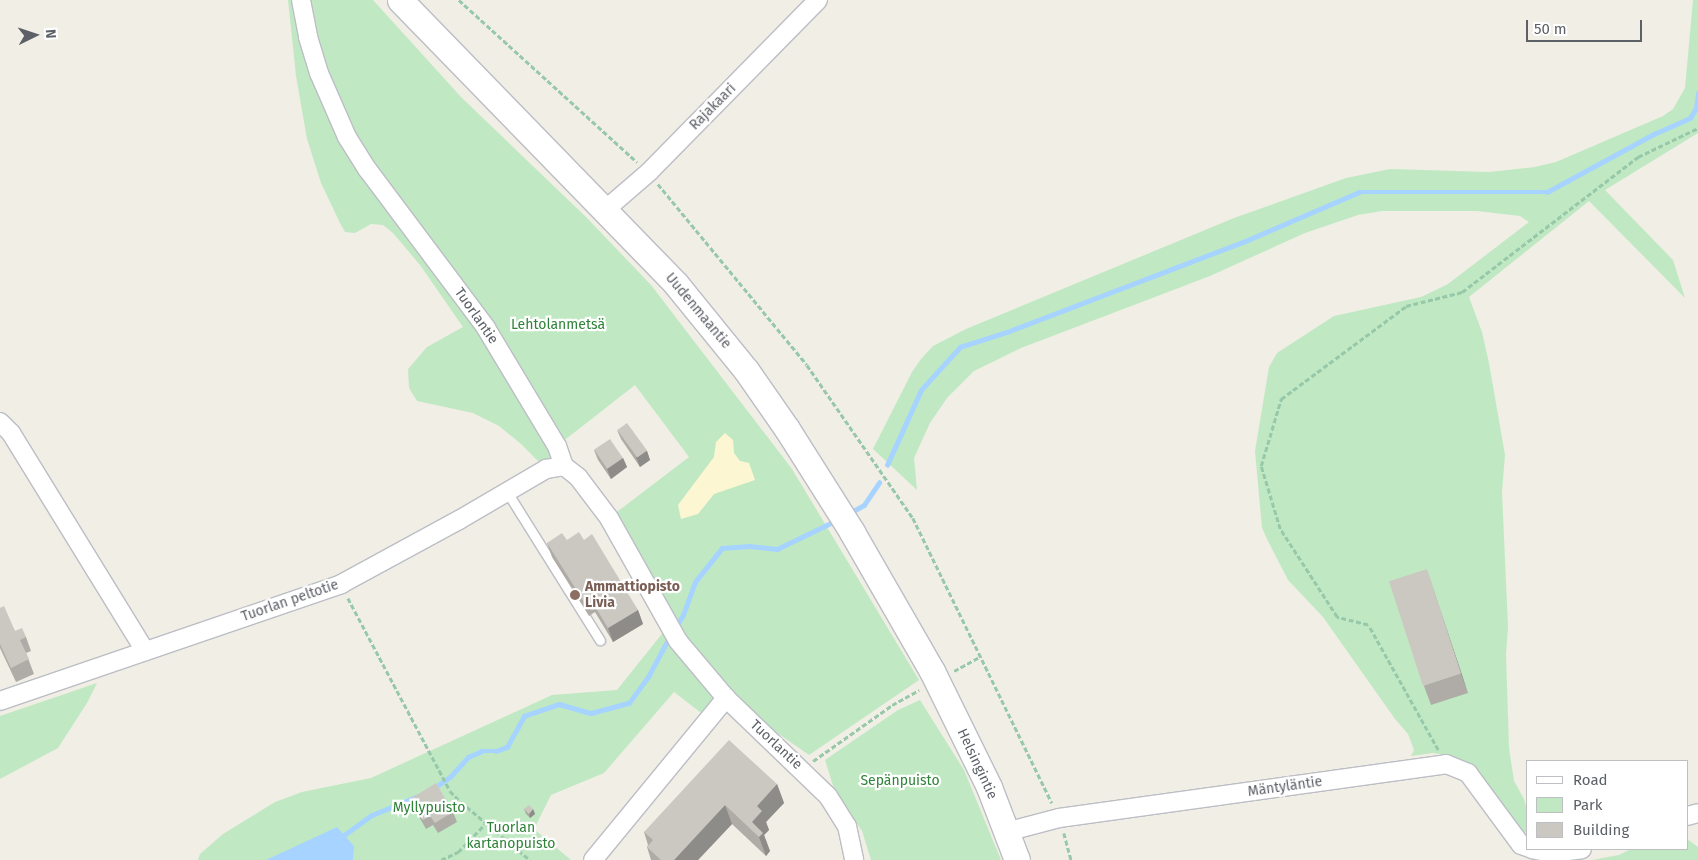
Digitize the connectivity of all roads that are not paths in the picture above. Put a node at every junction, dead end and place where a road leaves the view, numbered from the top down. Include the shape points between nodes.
1 (301, 0) edge
2 (400, 0) edge
3 (818, 0) edge
4 (605, 210) junction
5 (0, 422) edge
6 (564, 466) junction
7 (507, 492) junction
8 (600, 640) dead end
9 (145, 651) junction
10 (934, 678) joint
11 (726, 698) junction
12 (0, 701) edge
13 (1006, 832) junction
14 (1526, 847) edge
15 (1536, 850) edge
16 (1574, 850) edge
17 (593, 860) edge
18 (854, 860) edge
19 (1017, 860) edge

1 - 6 street, Tuorlantie via 318,72 347,137 388,198 486,328 557,446
2 - 4 main road, Uudenmaantie
3 - 4 street, Rajakaari via 649,172
4 - 10 main road, Uudenmaantie via 676,284 746,370 852,532
5 - 9 street via 11,434
6 - 7 street, Tuorlan peltotie via 546,469
6 - 11 street, Tuorlantie via 578,477 609,518 678,641
7 - 8 lane
7 - 9 street, Tuorlan peltotie via 341,584
9 - 12 street, Tuorlan peltotie
10 - 13 main road, Helsingintie via 989,787
11 - 17 street
11 - 18 street, Tuorlantie via 828,796 847,826
13 - 14 street, Mäntyläntie via 1059,818 1446,764 1468,774 1521,845
13 - 19 main road, Helsingintie
15 - 16 street via 1551,853

